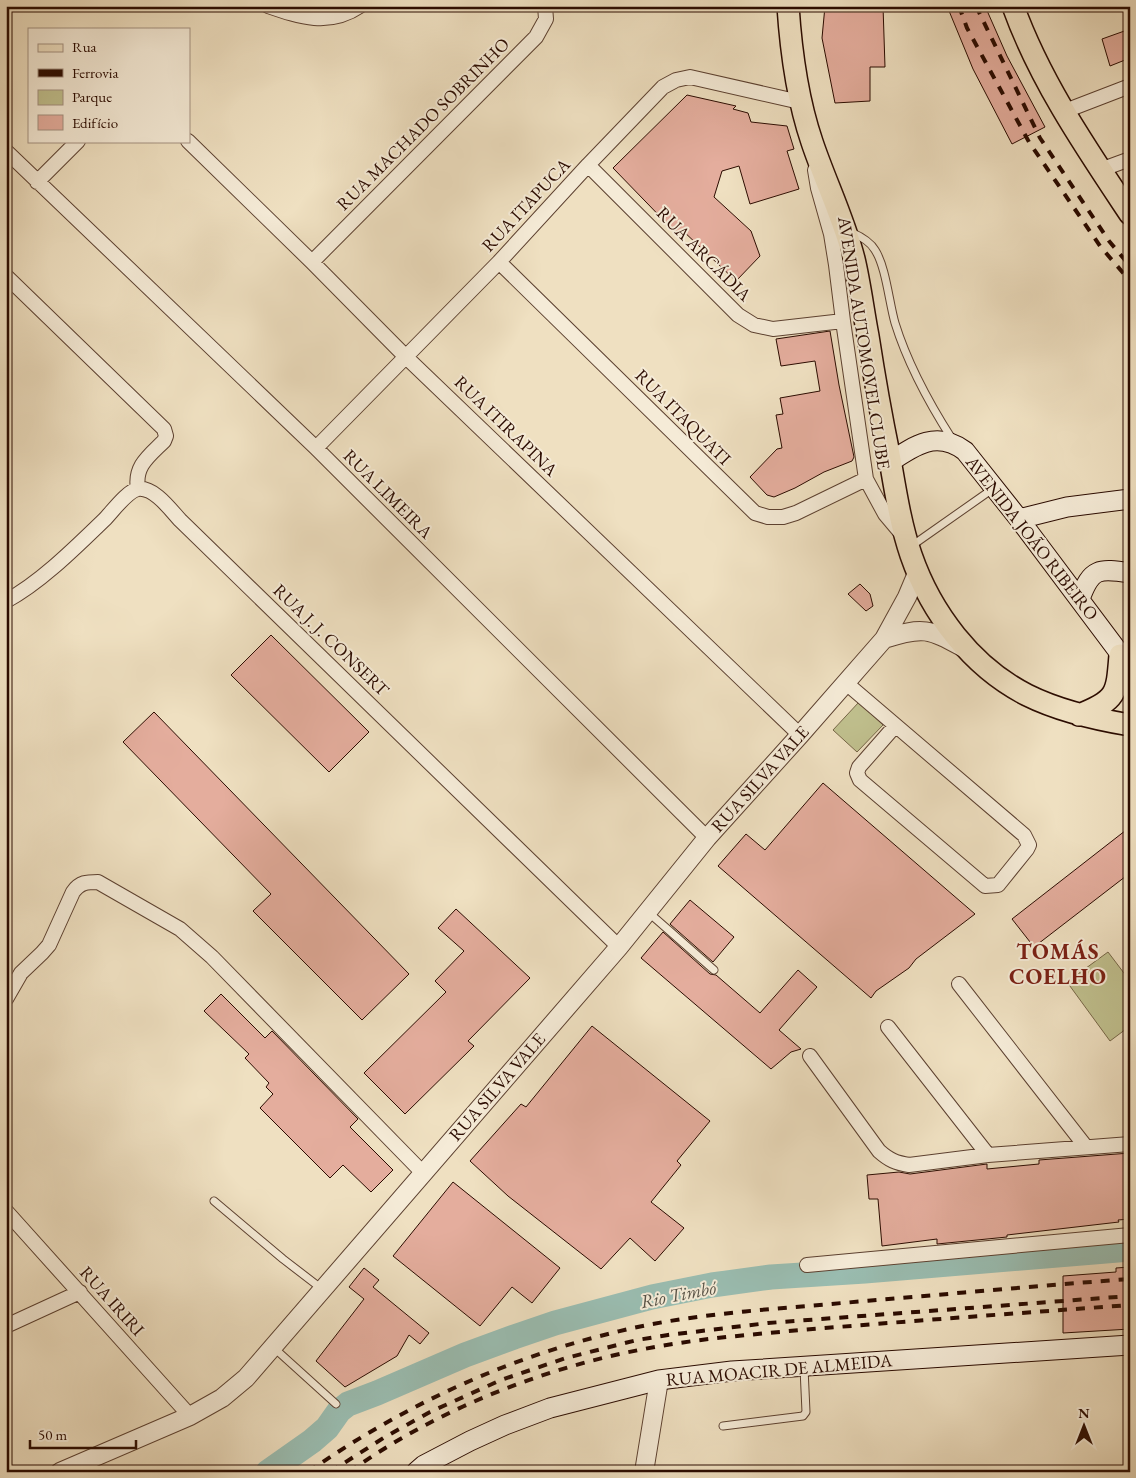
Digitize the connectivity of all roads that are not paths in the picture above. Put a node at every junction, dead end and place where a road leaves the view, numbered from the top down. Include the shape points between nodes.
1 (268, 6) edge
2 (360, 6) edge
3 (545, 6) edge
4 (788, 6) edge
5 (1013, 6) edge
6 (1130, 86) edge
7 (800, 102) junction
8 (1065, 111) junction
9 (77, 142) edge
10 (189, 142) edge
11 (812, 142) junction
12 (6, 151) edge
13 (1130, 159) edge
14 (588, 164) junction
15 (1100, 170) junction
16 (37, 182) junction
17 (1130, 214) edge
18 (844, 228) junction
19 (312, 262) junction
20 (499, 262) junction
21 (6, 276) edge
22 (843, 321) junction
23 (406, 357) junction
24 (954, 443) junction
25 (316, 448) junction
26 (890, 462) junction
27 (866, 479) junction
28 (994, 488) junction
29 (138, 489) junction
30 (1130, 499) edge
31 (1019, 519) junction
32 (908, 544) junction
33 (918, 571) junction
34 (1130, 573) edge
35 (1080, 599) junction
36 (6, 601) edge
37 (884, 638) junction
38 (966, 649) junction
39 (1125, 661) edge
40 (846, 683) junction
41 (1079, 715) junction
42 (1130, 725) edge
43 (894, 726) junction
44 (800, 735) junction
45 (707, 838) junction
46 (647, 912) junction
47 (619, 947) junction
48 (714, 970) dead end
49 (959, 984) dead end
50 (6, 999) edge
51 (888, 1027) dead end
52 (810, 1056) dead end
53 (1130, 1144) edge
54 (1086, 1147) junction
55 (988, 1155) junction
56 (423, 1173) junction
57 (214, 1201) dead end
58 (6, 1211) edge
59 (1130, 1235) edge
60 (807, 1265) dead end
61 (322, 1289) junction
62 (80, 1292) junction
63 (6, 1326) edge
64 (1130, 1345) edge
65 (272, 1347) junction
66 (804, 1367) junction
67 (658, 1380) junction
68 (336, 1404) dead end
69 (190, 1416) junction
70 (723, 1426) dead end
71 (425, 1470) edge
72 (60, 1472) edge
73 (644, 1472) edge

1 - 2 street via 295,16 316,19 338,17
3 - 19 street, RUA MACHADO SOBRINHO via 546,19 536,37
4 - 7 main road
5 - 8 main road via 1042,71
6 - 8 street
7 - 11 main road
7 - 14 street, RUA ITAPUCA via 702,79 676,80 663,88
8 - 15 main road
9 - 16 street
10 - 19 street, RUA ITIRAPINA
11 - 18 main road
11 - 22 street, AVENIDA AUTOMOVEL CLUBE via 818,188 831,234
12 - 16 street, RUA LIMEIRA
13 - 15 street
14 - 20 street, RUA ITAPUCA
14 - 22 street, RUA ARCÁDIA via 738,315 754,325 773,329
15 - 17 main road
16 - 25 street, RUA LIMEIRA
18 - 24 lane via 866,239 875,249 900,340 929,402
18 - 26 main road via 854,260
19 - 23 street, RUA ITIRAPINA
20 - 23 street, RUA ITAPUCA
20 - 27 street, RUA ITAQUATI via 755,513 783,517
21 - 29 street via 164,429 164,441 138,471
22 - 27 street, AVENIDA AUTOMOVEL CLUBE
23 - 25 street, RUA ITAPUCA
23 - 44 street, RUA ITIRAPINA
24 - 26 main road, AVENIDA JOÃO RIBEIRO via 928,441
24 - 28 main road, AVENIDA JOÃO RIBEIRO via 965,451
25 - 45 street, RUA LIMEIRA
26 - 32 main road
27 - 32 street, AVENIDA AUTOMOVEL CLUBE via 885,514
28 - 31 main road, AVENIDA JOÃO RIBEIRO
28 - 32 lane
29 - 36 street via 130,492 46,572
29 - 47 street, RUA J. J. CONSERT via 148,490 160,500
30 - 31 main road via 1068,507
31 - 35 main road, AVENIDA JOÃO RIBEIRO
32 - 33 main road
33 - 37 street, RUA SILVA VALE
33 - 38 main road via 935,605
34 - 35 main road via 1099,571 1085,584
35 - 39 main road, AVENIDA JOÃO RIBEIRO
37 - 38 street via 906,632 932,632
37 - 40 street, RUA SILVA VALE
38 - 41 main road via 999,678 1026,694
39 - 41 main road via 1112,697
40 - 43 street
40 - 44 street, RUA SILVA VALE
41 - 42 main road
43 - 43 street via 1028,840 1027,849 998,885 985,886 860,780 858,767
44 - 45 street, RUA SILVA VALE
45 - 46 street, RUA SILVA VALE
46 - 47 street, RUA SILVA VALE
46 - 48 lane
47 - 56 street, RUA SILVA VALE
49 - 54 street
50 - 56 street via 21,973 49,945 78,885 98,882 180,929 212,956
51 - 55 street
52 - 55 street via 888,1160 909,1165
53 - 54 street
54 - 55 street
56 - 61 street, RUA SILVA VALE
57 - 61 lane
58 - 62 street, RUA IRIRI
59 - 60 street
61 - 65 street, RUA SILVA VALE
62 - 63 street
62 - 69 street, RUA IRIRI
64 - 66 main road, RUA MOACIR DE ALMEIDA
65 - 68 lane
65 - 69 street, RUA SILVA VALE via 236,1388
66 - 67 main road, RUA MOACIR DE ALMEIDA
66 - 70 lane via 806,1412 803,1416
67 - 71 main road, RUA MOACIR DE ALMEIDA via 550,1408 505,1425
67 - 73 street
69 - 72 street, RUA SILVA VALE

